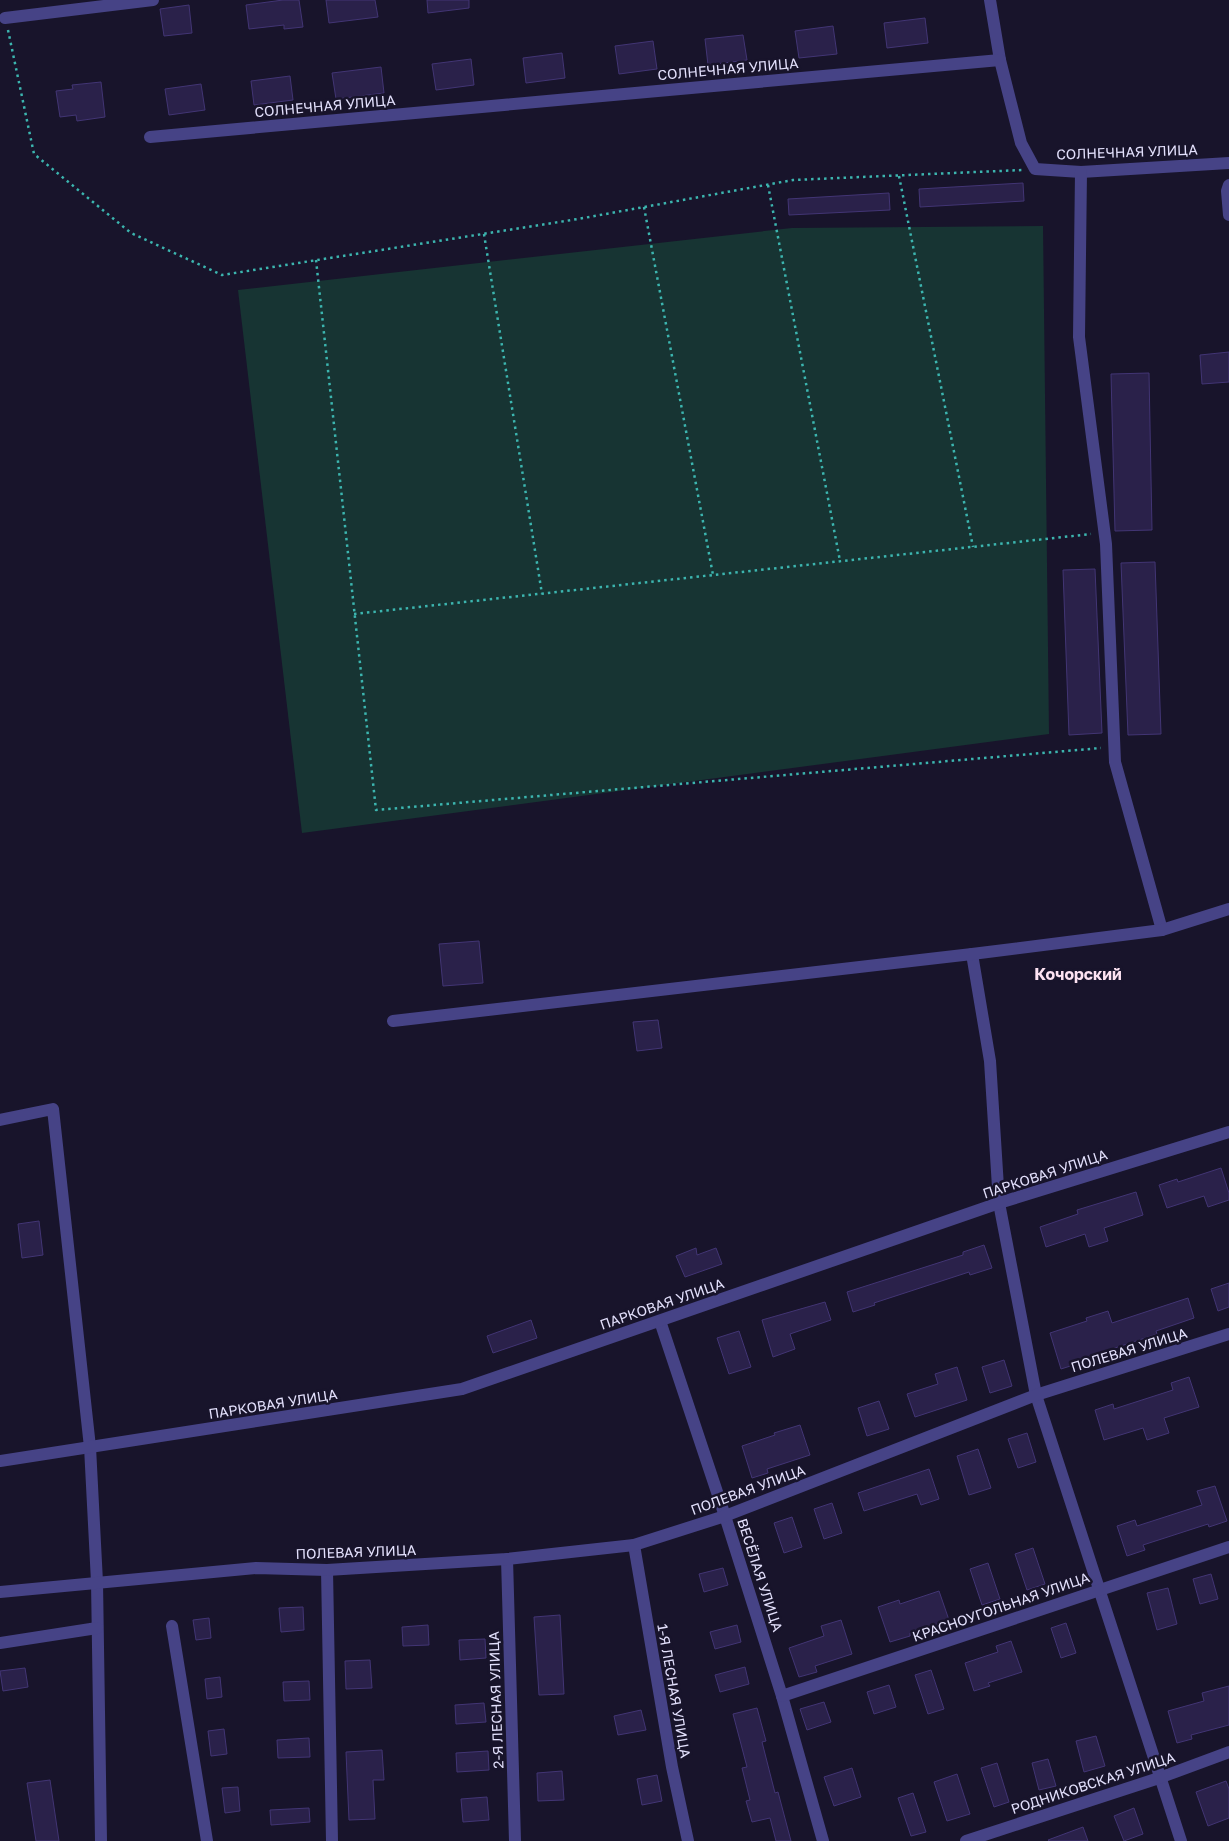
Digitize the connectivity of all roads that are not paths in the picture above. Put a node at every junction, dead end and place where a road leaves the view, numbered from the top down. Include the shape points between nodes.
1 (153, 0) edge
2 (990, 0) edge
3 (5, 18) road end
4 (1000, 60) junction
5 (150, 137) dead end
6 (1229, 163) edge
7 (1081, 172) junction
8 (1229, 185) edge
9 (1229, 215) edge
10 (1229, 908) edge
11 (1162, 930) junction
12 (972, 954) junction
13 (393, 1021) dead end
14 (0, 1120) edge
15 (1229, 1132) edge
16 (999, 1203) junction
17 (660, 1321) junction
18 (1229, 1334) edge
19 (1036, 1395) junction
20 (90, 1447) junction
21 (0, 1462) edge
22 (725, 1516) junction
23 (634, 1545) junction
24 (1229, 1547) edge
25 (507, 1559) junction
26 (327, 1570) junction
27 (97, 1582) junction
28 (1098, 1590) junction
29 (0, 1592) edge
30 (172, 1626) dead end
31 (97, 1628) junction
32 (0, 1642) edge
33 (782, 1696) junction
34 (1229, 1752) edge
35 (1159, 1778) junction
36 (101, 1841) edge
37 (207, 1841) edge
38 (332, 1841) edge
39 (515, 1841) edge
40 (688, 1841) edge
41 (823, 1841) edge
42 (966, 1841) edge
43 (1181, 1841) edge

1 - 3 street
2 - 4 street
4 - 5 street, СОЛНЕЧНАЯ УЛИЦА
4 - 7 street, СОЛНЕЧНАЯ УЛИЦА via 1021,143 1036,169
6 - 7 street, СОЛНЕЧНАЯ УЛИЦА
7 - 11 street via 1079,337 1105,533 1115,762
8 - 9 street
10 - 11 street
11 - 12 street
12 - 13 street
12 - 16 street via 990,1061
14 - 20 street via 53,1109
15 - 16 street, ПАРКОВАЯ УЛИЦА
16 - 17 street, ПАРКОВАЯ УЛИЦА
16 - 19 street
17 - 20 street, ПАРКОВАЯ УЛИЦА via 462,1390
17 - 22 street, ВЕСЁЛАЯ УЛИЦА
18 - 19 street, ПОЛЕВАЯ УЛИЦА
19 - 22 street, ПОЛЕВАЯ УЛИЦА
19 - 28 street
20 - 21 street, ПАРКОВАЯ УЛИЦА
20 - 27 street
22 - 23 street, ПОЛЕВАЯ УЛИЦА
22 - 33 street, ВЕСЁЛАЯ УЛИЦА
23 - 25 street, ПОЛЕВАЯ УЛИЦА
23 - 40 street, 1-Я ЛЕСНАЯ УЛИЦА via 672,1768
24 - 28 street, КРАСНОУГОЛЬНАЯ УЛИЦА
25 - 26 street, ПОЛЕВАЯ УЛИЦА
25 - 39 street, 2-Я ЛЕСНАЯ УЛИЦА
26 - 27 street, ПОЛЕВАЯ УЛИЦА via 256,1568
26 - 38 street
27 - 29 street, ПОЛЕВАЯ УЛИЦА
27 - 31 street
28 - 33 street, КРАСНОУГОЛЬНАЯ УЛИЦА
28 - 35 street
30 - 37 street
31 - 32 street
31 - 36 street
33 - 41 street, ВЕСЁЛАЯ УЛИЦА
34 - 35 street, РОДНИКОВСКАЯ УЛИЦА
35 - 42 street, РОДНИКОВСКАЯ УЛИЦА
35 - 43 street

